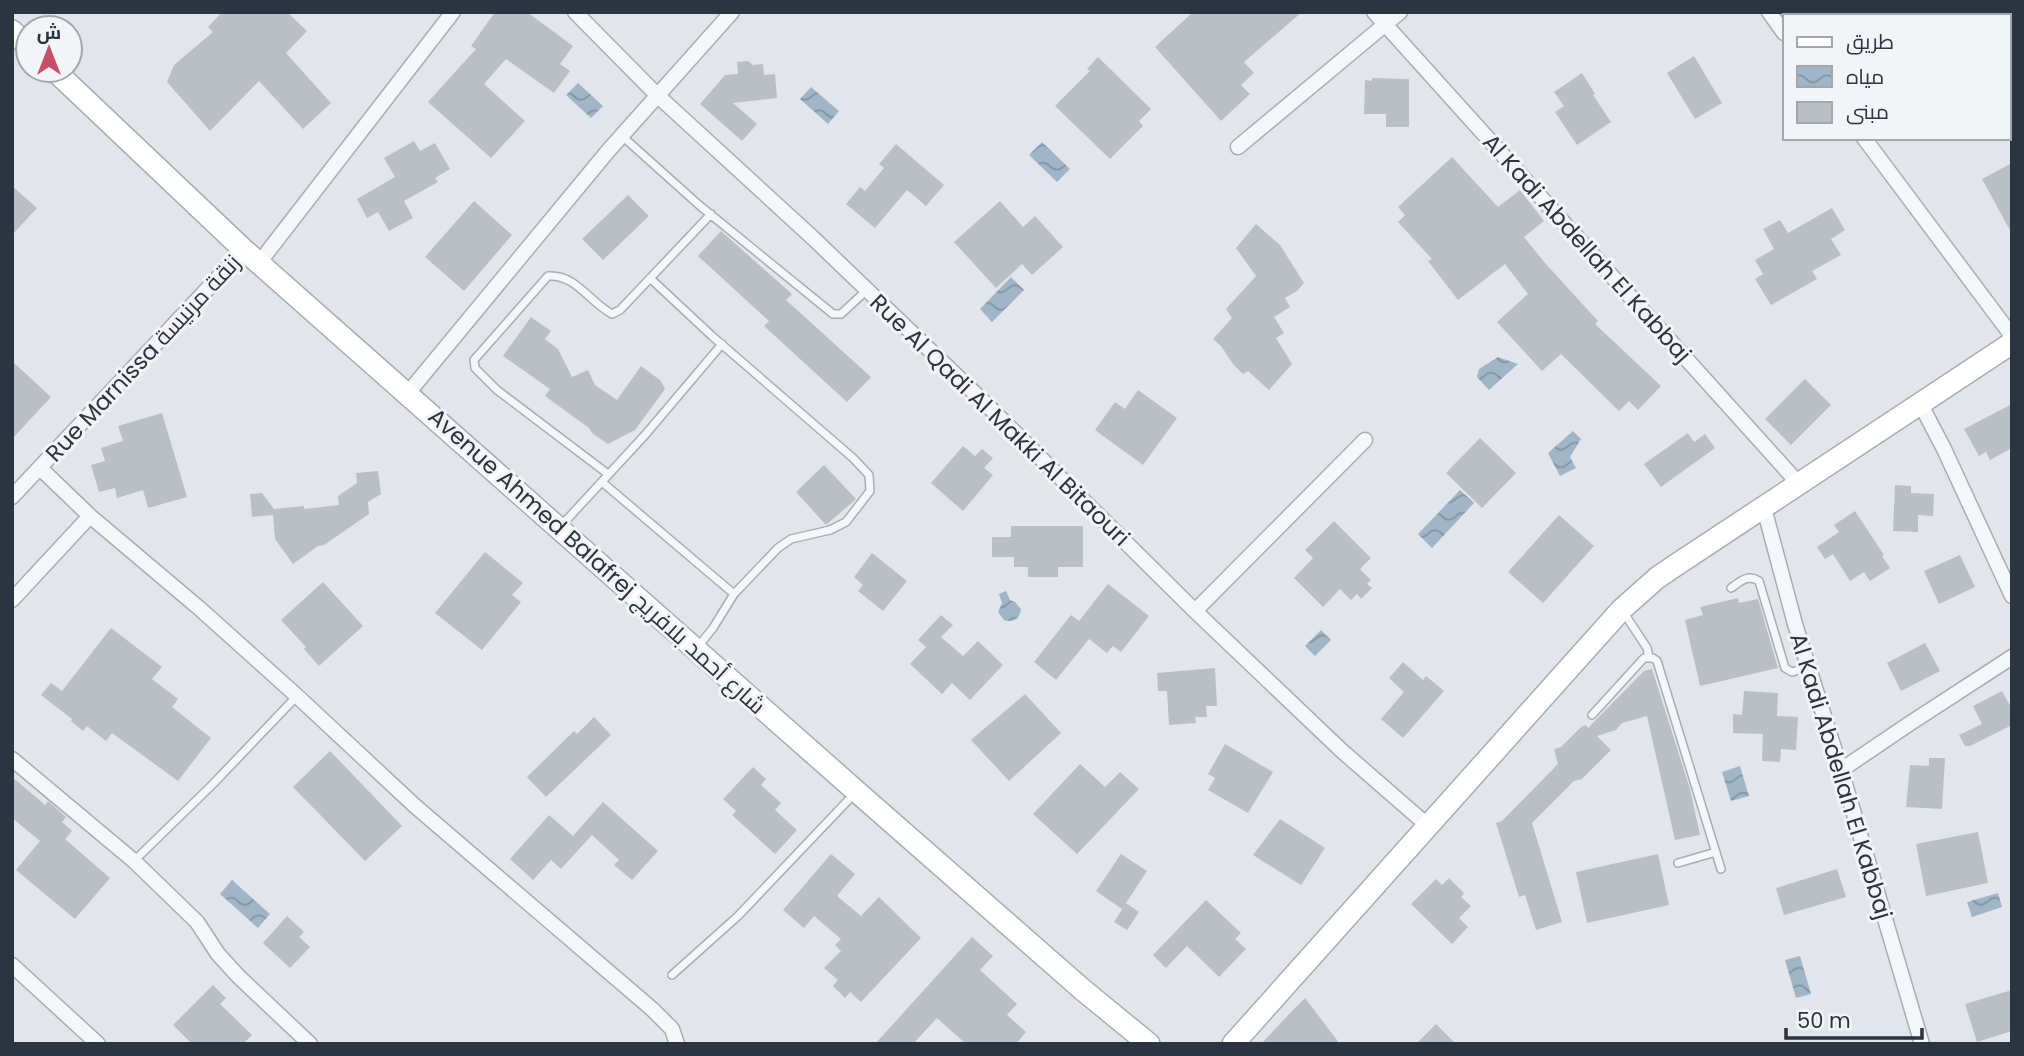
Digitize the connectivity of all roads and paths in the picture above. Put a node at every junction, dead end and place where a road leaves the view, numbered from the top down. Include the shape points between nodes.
1 (453, 12) edge
2 (575, 12) edge
3 (732, 12) edge
4 (1374, 12) edge
5 (1400, 12) edge
6 (1769, 12) edge
7 (1385, 24) junction
8 (1783, 32) edge
9 (69, 84) edge
10 (657, 95) junction
11 (622, 136) junction
12 (1865, 140) edge
13 (1238, 147) dead end
14 (711, 214) junction
15 (252, 256) junction
16 (651, 279) junction
17 (867, 290) junction
18 (2012, 336) edge
19 (2012, 343) edge
20 (722, 344) junction
21 (408, 393) junction
22 (1920, 403) junction
23 (1365, 440) dead end
24 (40, 467) junction
25 (608, 474) junction
26 (602, 482) junction
27 (1799, 484) junction
28 (12, 497) edge
29 (1764, 508) junction
30 (90, 516) junction
31 (559, 528) junction
32 (1731, 588) dead end
33 (734, 594) junction
34 (2012, 596) edge
35 (12, 600) edge
36 (1622, 609) junction
37 (1195, 611) junction
38 (697, 649) junction
39 (1649, 657) junction
40 (2012, 657) edge
41 (1808, 667) junction
42 (297, 696) junction
43 (1592, 715) dead end
44 (12, 759) edge
45 (1841, 770) junction
46 (856, 791) junction
47 (1427, 825) junction
48 (1716, 852) junction
49 (134, 861) junction
50 (1678, 863) dead end
51 (1721, 869) dead end
52 (12, 965) edge
53 (672, 975) dead end
54 (98, 1044) edge
55 (310, 1044) edge
56 (677, 1044) edge
57 (1149, 1044) edge
58 (1233, 1044) edge
59 (1922, 1044) edge

1 - 15 street, Rue Marnissa زنقة مرنيسة
2 - 10 street, Rue Al Qadi Al Makki Al Bitaouri
3 - 10 street
4 - 7 street, Al Kadi Abdellah El Kabbaj
5 - 7 street
6 - 8 street
7 - 13 street
7 - 27 street, Al Kadi Abdellah El Kabbaj
9 - 15 main road, Avenue Ahmed Balafrej شارع أحمد بلافريج
10 - 11 street
10 - 17 street, Rue Al Qadi Al Makki Al Bitaouri
11 - 14 lane
11 - 21 street
12 - 18 street
14 - 16 lane
14 - 17 lane via 833,314 841,314
15 - 21 main road, Avenue Ahmed Balafrej شارع أحمد بلافريج
15 - 24 street, Rue Marnissa زنقة مرنيسة
16 - 20 lane
16 - 25 lane via 612,314 571,279 548,276 474,360 475,368 497,390
17 - 37 street, Rue Al Qadi Al Makki Al Bitaouri
19 - 22 main road
20 - 25 lane
20 - 33 lane via 853,458 869,475 870,491 846,522 791,539
21 - 31 main road, Avenue Ahmed Balafrej شارع أحمد بلافريج
22 - 27 main road
22 - 34 street
23 - 37 street
24 - 28 street, Rue Marnissa زنقة مرنيسة
24 - 30 street
25 - 26 lane
26 - 31 lane
26 - 33 lane
27 - 29 main road
29 - 36 main road via 1657,578
29 - 41 street, Al Kadi Abdellah El Kabbaj
30 - 35 street
30 - 42 street
31 - 38 main road, Avenue Ahmed Balafrej شارع أحمد بلافريج
32 - 41 lane via 1747,578 1759,581 1785,668
33 - 38 lane
36 - 39 lane
36 - 47 main road
37 - 47 street, Rue Al Qadi Al Makki Al Bitaouri
38 - 46 main road, Avenue Ahmed Balafrej شارع أحمد بلافريج
39 - 43 lane
39 - 48 lane via 1657,661
40 - 45 street
41 - 45 street, Al Kadi Abdellah El Kabbaj
42 - 49 lane
42 - 56 street via 415,806 652,1009 672,1029
44 - 49 street
45 - 59 street, Al Kadi Abdellah El Kabbaj
46 - 53 lane via 738,916
46 - 57 main road, Avenue Ahmed Balafrej شارع أحمد بلافريج
47 - 58 main road
48 - 50 lane
48 - 51 lane
49 - 55 street via 197,922 238,976
52 - 54 street

